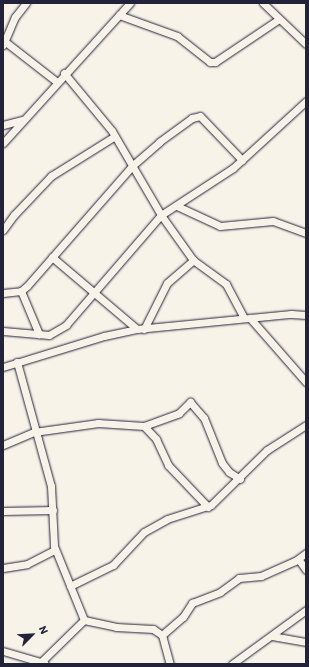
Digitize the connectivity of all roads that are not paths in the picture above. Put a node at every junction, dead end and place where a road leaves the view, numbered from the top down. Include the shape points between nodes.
1 (26, 3) edge
2 (130, 3) edge
3 (263, 3) edge
4 (119, 15) junction
5 (279, 19) junction
6 (4, 42) edge
7 (306, 44) edge
8 (64, 73) junction
9 (57, 82) junction
10 (306, 101) edge
11 (22, 120) junction
12 (3, 125) edge
13 (115, 136) junction
14 (3, 143) edge
15 (242, 160) junction
16 (133, 165) junction
17 (178, 206) junction
18 (161, 215) junction
19 (3, 230) edge
20 (306, 233) edge
21 (52, 258) junction
22 (193, 260) junction
23 (94, 290) junction
24 (21, 292) junction
25 (3, 293) edge
26 (306, 315) edge
27 (247, 318) junction
28 (141, 329) junction
29 (3, 331) edge
30 (39, 334) junction
31 (17, 362) junction
32 (3, 367) edge
33 (306, 382) edge
34 (144, 426) junction
35 (306, 426) edge
36 (34, 432) junction
37 (3, 446) edge
38 (240, 479) junction
39 (208, 507) junction
40 (53, 510) junction
41 (3, 511) edge
42 (55, 550) junction
43 (306, 553) edge
44 (299, 560) junction
45 (3, 568) edge
46 (306, 570) edge
47 (70, 586) junction
48 (306, 610) edge
49 (84, 620) junction
50 (162, 635) junction
51 (272, 636) junction
52 (306, 642) edge
53 (3, 652) edge
54 (43, 663) edge
55 (170, 664) edge
56 (232, 664) edge

1 - 6 street via 15,16
2 - 4 street
3 - 5 street
4 - 5 street via 177,36 210,62 215,62
4 - 8 street
5 - 7 street
6 - 9 street
8 - 9 street
8 - 13 street
9 - 11 street
10 - 15 street
11 - 12 street
11 - 14 street
13 - 16 street
13 - 19 street via 51,176
15 - 16 street via 200,116 192,118 159,142
15 - 17 street
16 - 18 street
16 - 21 street
17 - 18 street
17 - 20 street via 220,226 273,221
18 - 22 street
18 - 23 street
21 - 23 street
21 - 24 street
22 - 27 street via 226,284
22 - 28 street via 167,283
23 - 28 street
23 - 30 street via 66,325 49,334
24 - 25 street
24 - 30 street
26 - 27 street
27 - 28 street
27 - 33 street
28 - 31 street via 104,336
29 - 30 street
31 - 32 street
31 - 36 street
34 - 36 street via 98,423
34 - 38 street via 173,416 188,402 192,402 204,418 222,463 229,472
34 - 39 street via 156,439 168,464
35 - 38 street via 267,450
36 - 37 street
36 - 40 street via 51,486
38 - 39 street
39 - 47 street via 176,515 144,532 113,565
40 - 41 street
40 - 42 street
42 - 45 street via 27,564
42 - 47 street
43 - 44 street
44 - 46 street
44 - 50 street via 261,576 239,578 220,592 192,603 183,617
47 - 49 street
48 - 51 street
49 - 50 street via 116,627 153,629
49 - 54 street
50 - 55 street
51 - 52 street
51 - 56 street
53 - 54 street

